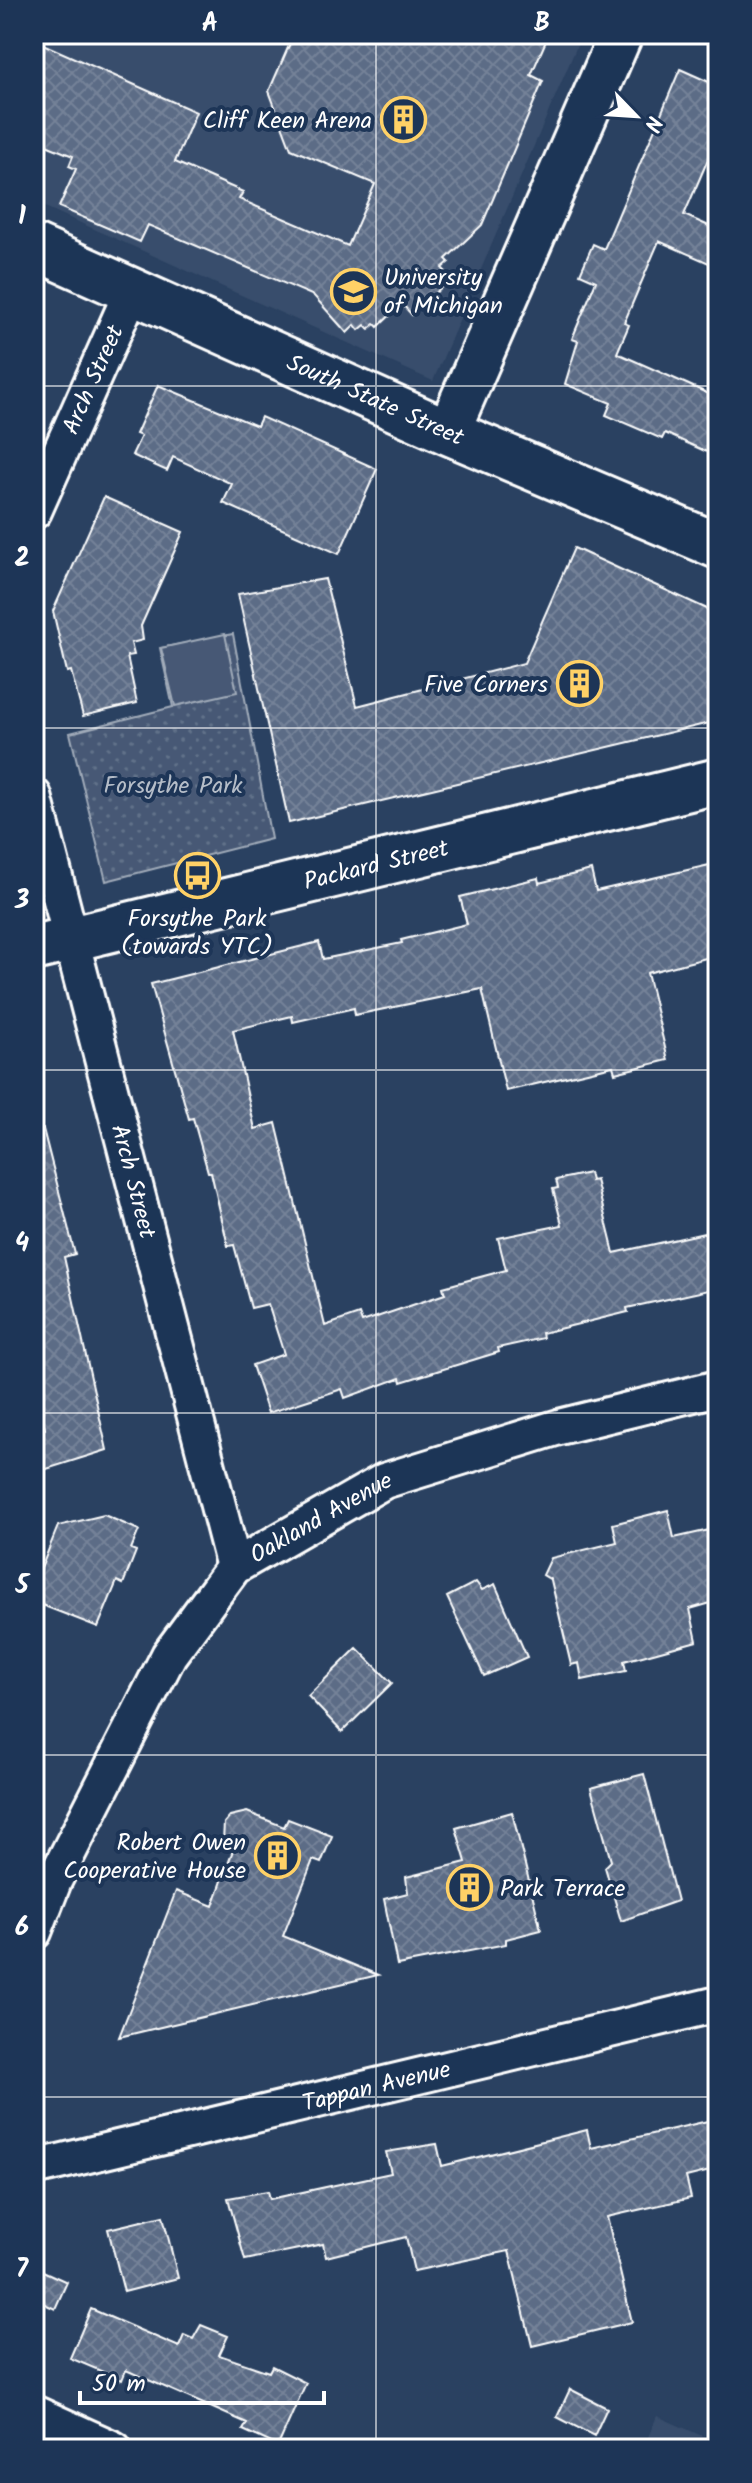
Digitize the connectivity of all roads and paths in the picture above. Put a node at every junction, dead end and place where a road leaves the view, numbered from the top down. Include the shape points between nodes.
1 (621, 34) edge
2 (34, 247) edge
3 (132, 291) junction
4 (448, 432) junction
5 (34, 511) edge
6 (718, 546) edge
7 (718, 781) edge
8 (34, 796) edge
9 (52, 943) edge
10 (718, 1388) edge
11 (234, 1567) junction
12 (34, 1932) edge
13 (718, 2004) edge
14 (34, 2168) edge
15 (34, 2413) edge
16 (114, 2449) edge

1 - 4 street
2 - 3 main road, South State Street
3 - 4 main road, South State Street
3 - 5 street, Arch Street
4 - 6 main road, South State Street
7 - 9 main road, Packard Street
8 - 9 street, Arch Street
9 - 11 street, Arch Street
10 - 11 street, Oakland Avenue via 559,1427 384,1481
11 - 12 street, Oakland Avenue via 169,1655 54,1881
13 - 14 street, Tappan Avenue
15 - 16 street

